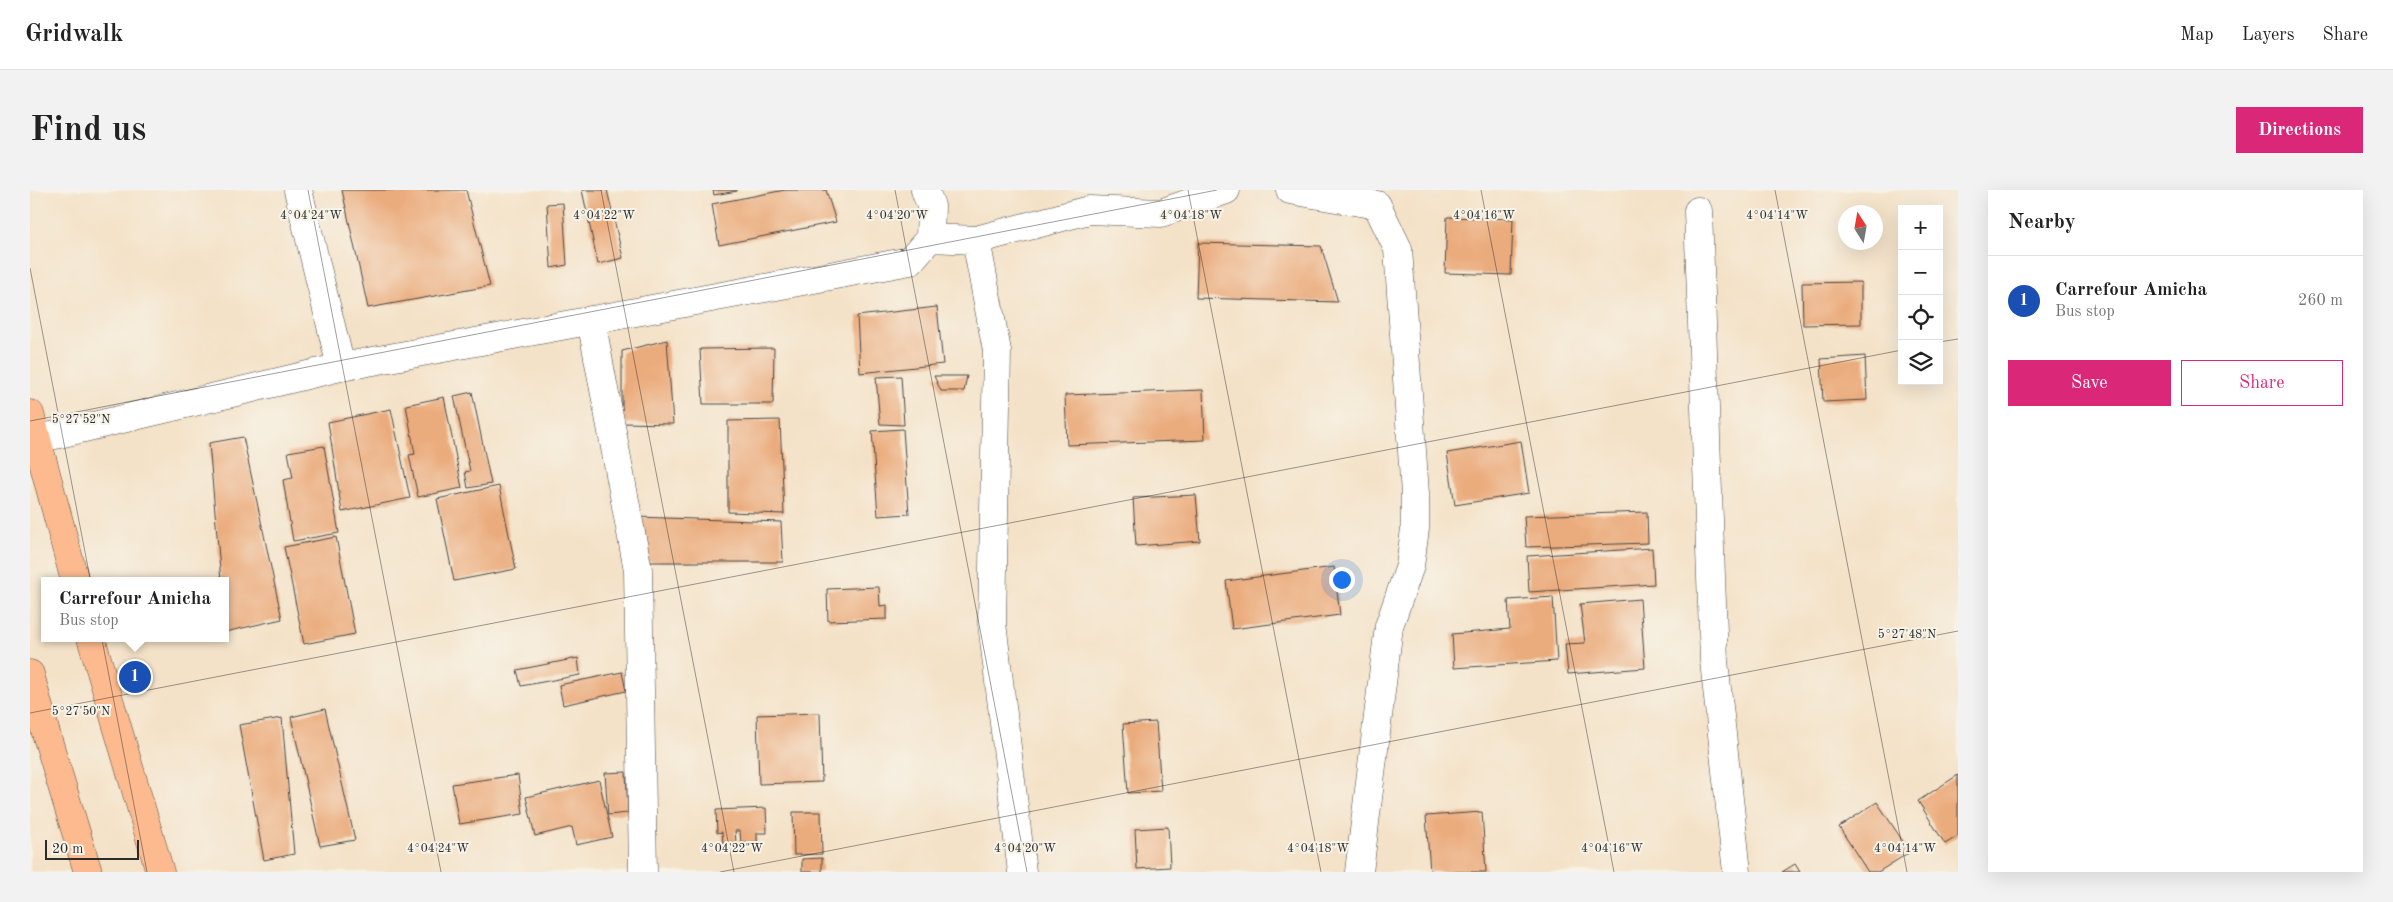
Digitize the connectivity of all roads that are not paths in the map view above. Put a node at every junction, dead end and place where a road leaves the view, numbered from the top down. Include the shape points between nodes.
1 (298, 190) edge
2 (925, 190) edge
3 (1226, 190) edge
4 (1290, 190) edge
5 (1698, 211) dead end
6 (930, 238) junction
7 (976, 240) junction
8 (591, 320) junction
9 (341, 367) junction
10 (32, 432) edge
11 (74, 577) edge
12 (92, 642) edge
13 (30, 674) edge
14 (88, 872) edge
15 (160, 872) edge
16 (643, 872) edge
17 (1022, 872) edge
18 (1359, 872) edge
19 (1737, 872) edge

1 - 9 street
2 - 6 street via 931,206
3 - 7 street via 1161,213 1089,210
4 - 18 street via 1377,206 1398,249 1416,530 1410,566 1389,626
5 - 19 street via 1714,661
6 - 7 street
6 - 8 street via 910,261
7 - 17 street via 998,351 992,623
8 - 9 street
8 - 16 street via 638,570
9 - 10 street
10 - 11 main road
12 - 15 main road
13 - 14 main road

